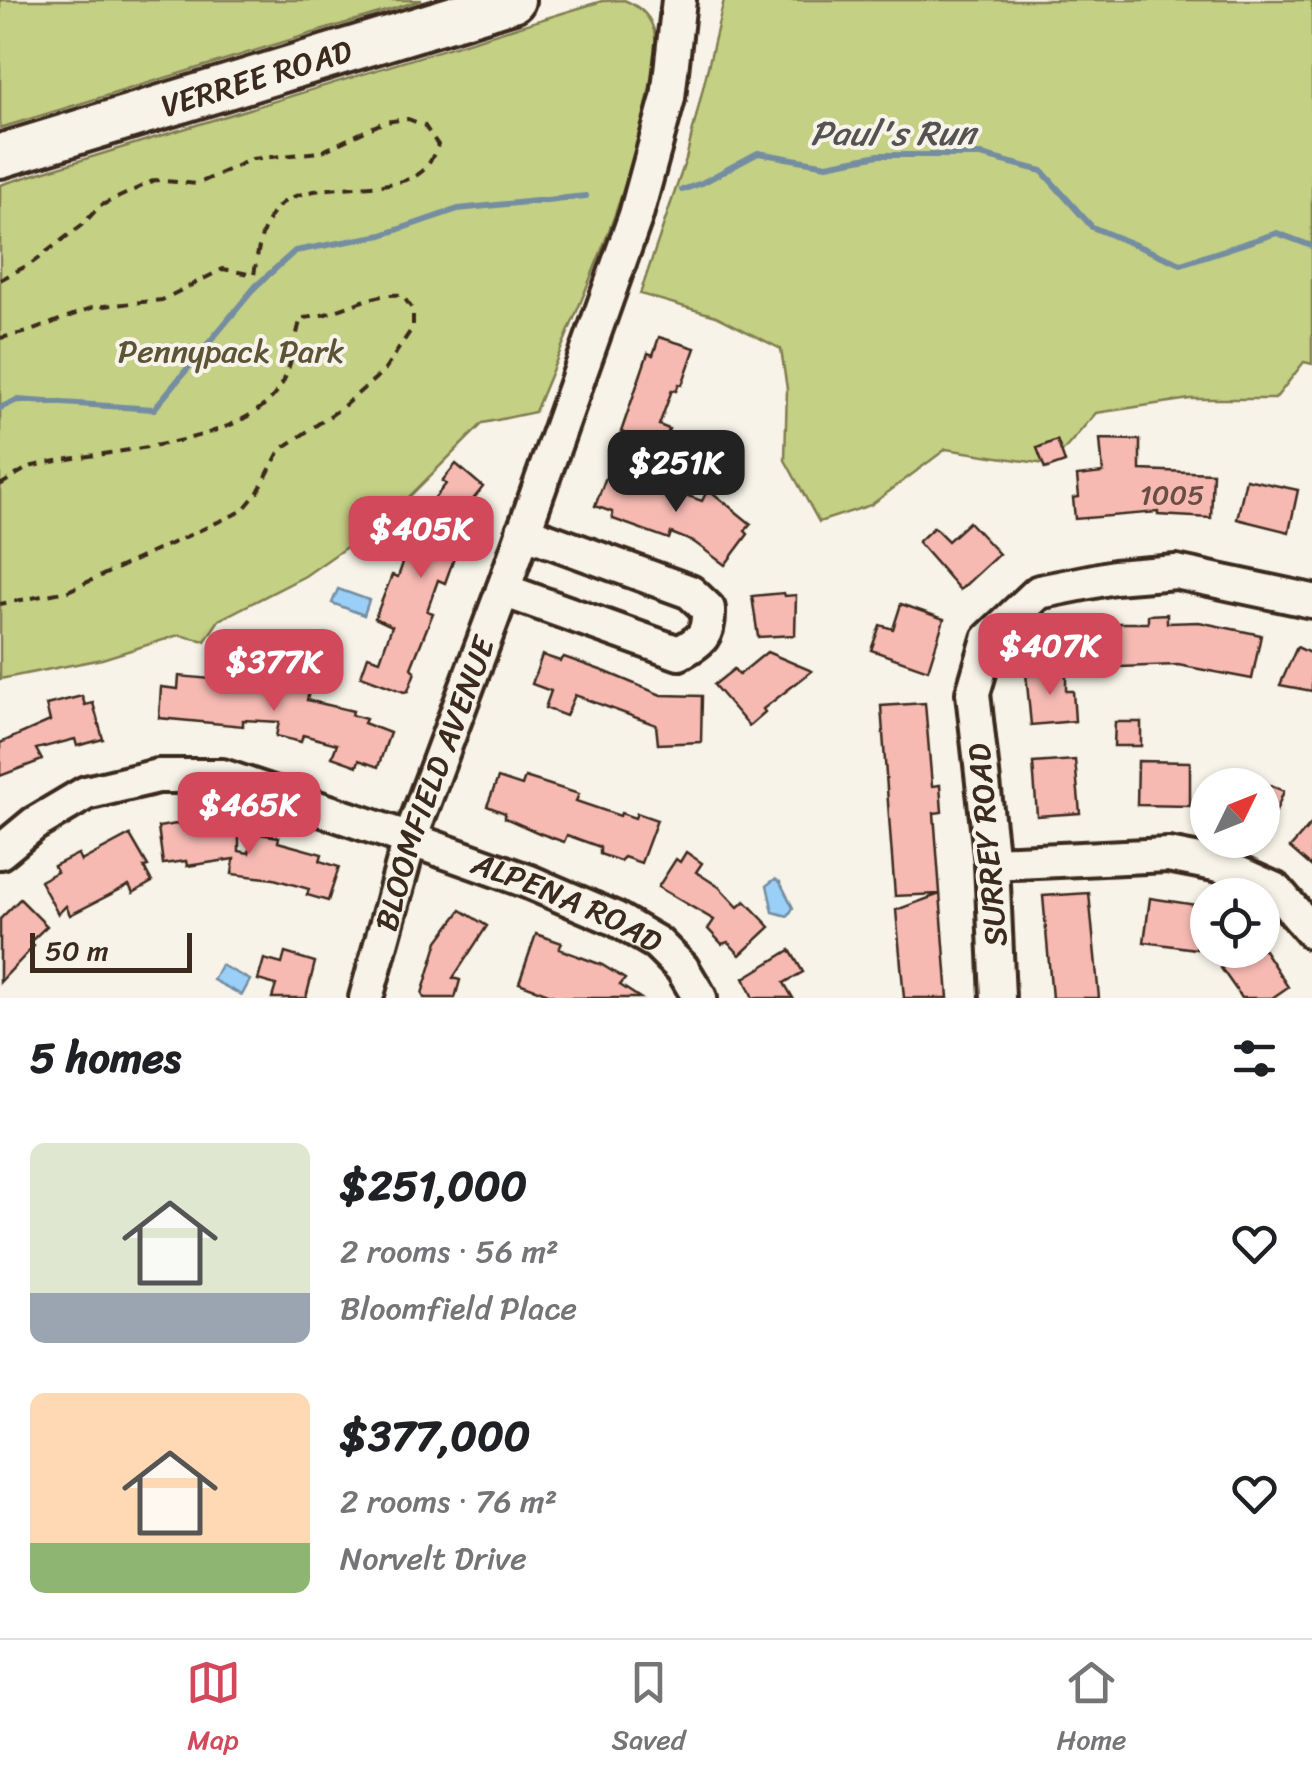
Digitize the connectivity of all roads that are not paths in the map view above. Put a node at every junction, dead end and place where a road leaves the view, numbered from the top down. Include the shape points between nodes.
1 (513, 0) edge
2 (679, 0) edge
3 (0, 156) edge
4 (523, 532) junction
5 (503, 590) junction
6 (1312, 600) edge
7 (410, 839) junction
8 (0, 852) edge
9 (992, 863) junction
10 (1312, 932) edge
11 (366, 998) edge
12 (700, 998) edge
13 (998, 998) edge

1 - 3 main road, VERREE ROAD
2 - 4 street, BLOOMFIELD AVENUE via 668,98 636,215
4 - 5 street, BLOOMFIELD AVENUE
4 - 5 street via 690,592 708,609 709,626 699,642 679,652
5 - 7 street, BLOOMFIELD AVENUE
6 - 9 street, SURREY ROAD via 1176,572 1114,576 1036,595 989,639 973,693
7 - 8 street, ALPENA ROAD via 222,776 158,776 86,793
7 - 11 street, BLOOMFIELD AVENUE
7 - 12 street, ALPENA ROAD via 616,919 657,944
9 - 10 street via 1168,855 1220,865 1276,890
9 - 13 street, SURREY ROAD

